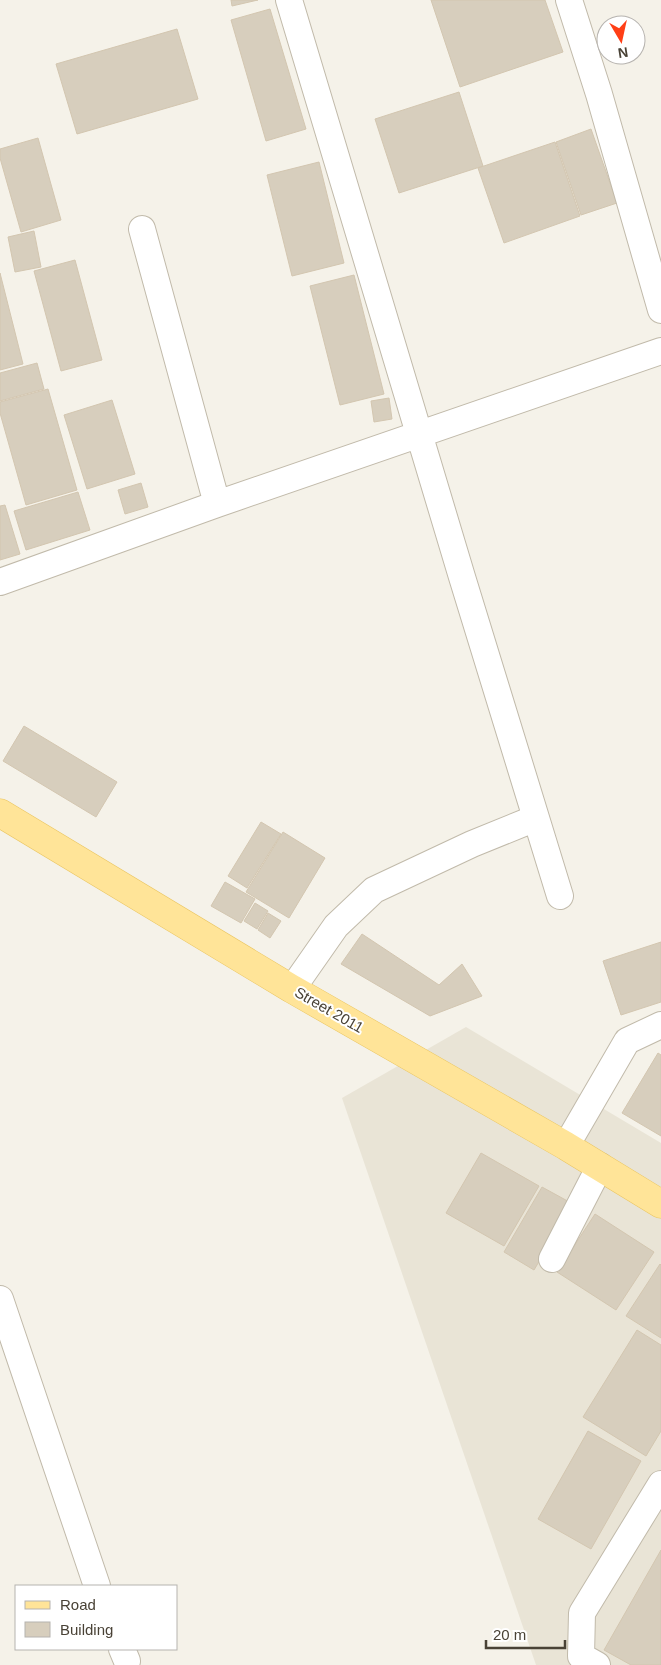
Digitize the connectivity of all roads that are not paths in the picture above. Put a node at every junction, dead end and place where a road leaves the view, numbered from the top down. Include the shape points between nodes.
1 (289, 0) edge
2 (569, 0) edge
3 (142, 229) dead end
4 (661, 310) edge
5 (661, 351) edge
6 (419, 435) junction
7 (217, 504) junction
8 (0, 582) edge
9 (0, 813) edge
10 (536, 818) junction
11 (560, 896) dead end
12 (292, 989) junction
13 (661, 1025) edge
14 (566, 1146) junction
15 (600, 1166) junction
16 (661, 1204) edge
17 (552, 1259) dead end
18 (0, 1299) edge
19 (661, 1484) edge
20 (97, 1585) edge
21 (597, 1665) edge

1 - 6 street
2 - 4 street
3 - 7 street
5 - 6 street
6 - 7 street
6 - 10 street
7 - 8 street
9 - 12 main road, Street 2011
10 - 11 street
10 - 12 street via 374,890 336,926
12 - 14 main road, Street 2011
13 - 14 street via 627,1041
14 - 15 main road, Street 2011
15 - 16 main road, Street 2011
15 - 17 street
18 - 20 street
19 - 21 street via 582,1613 581,1656

